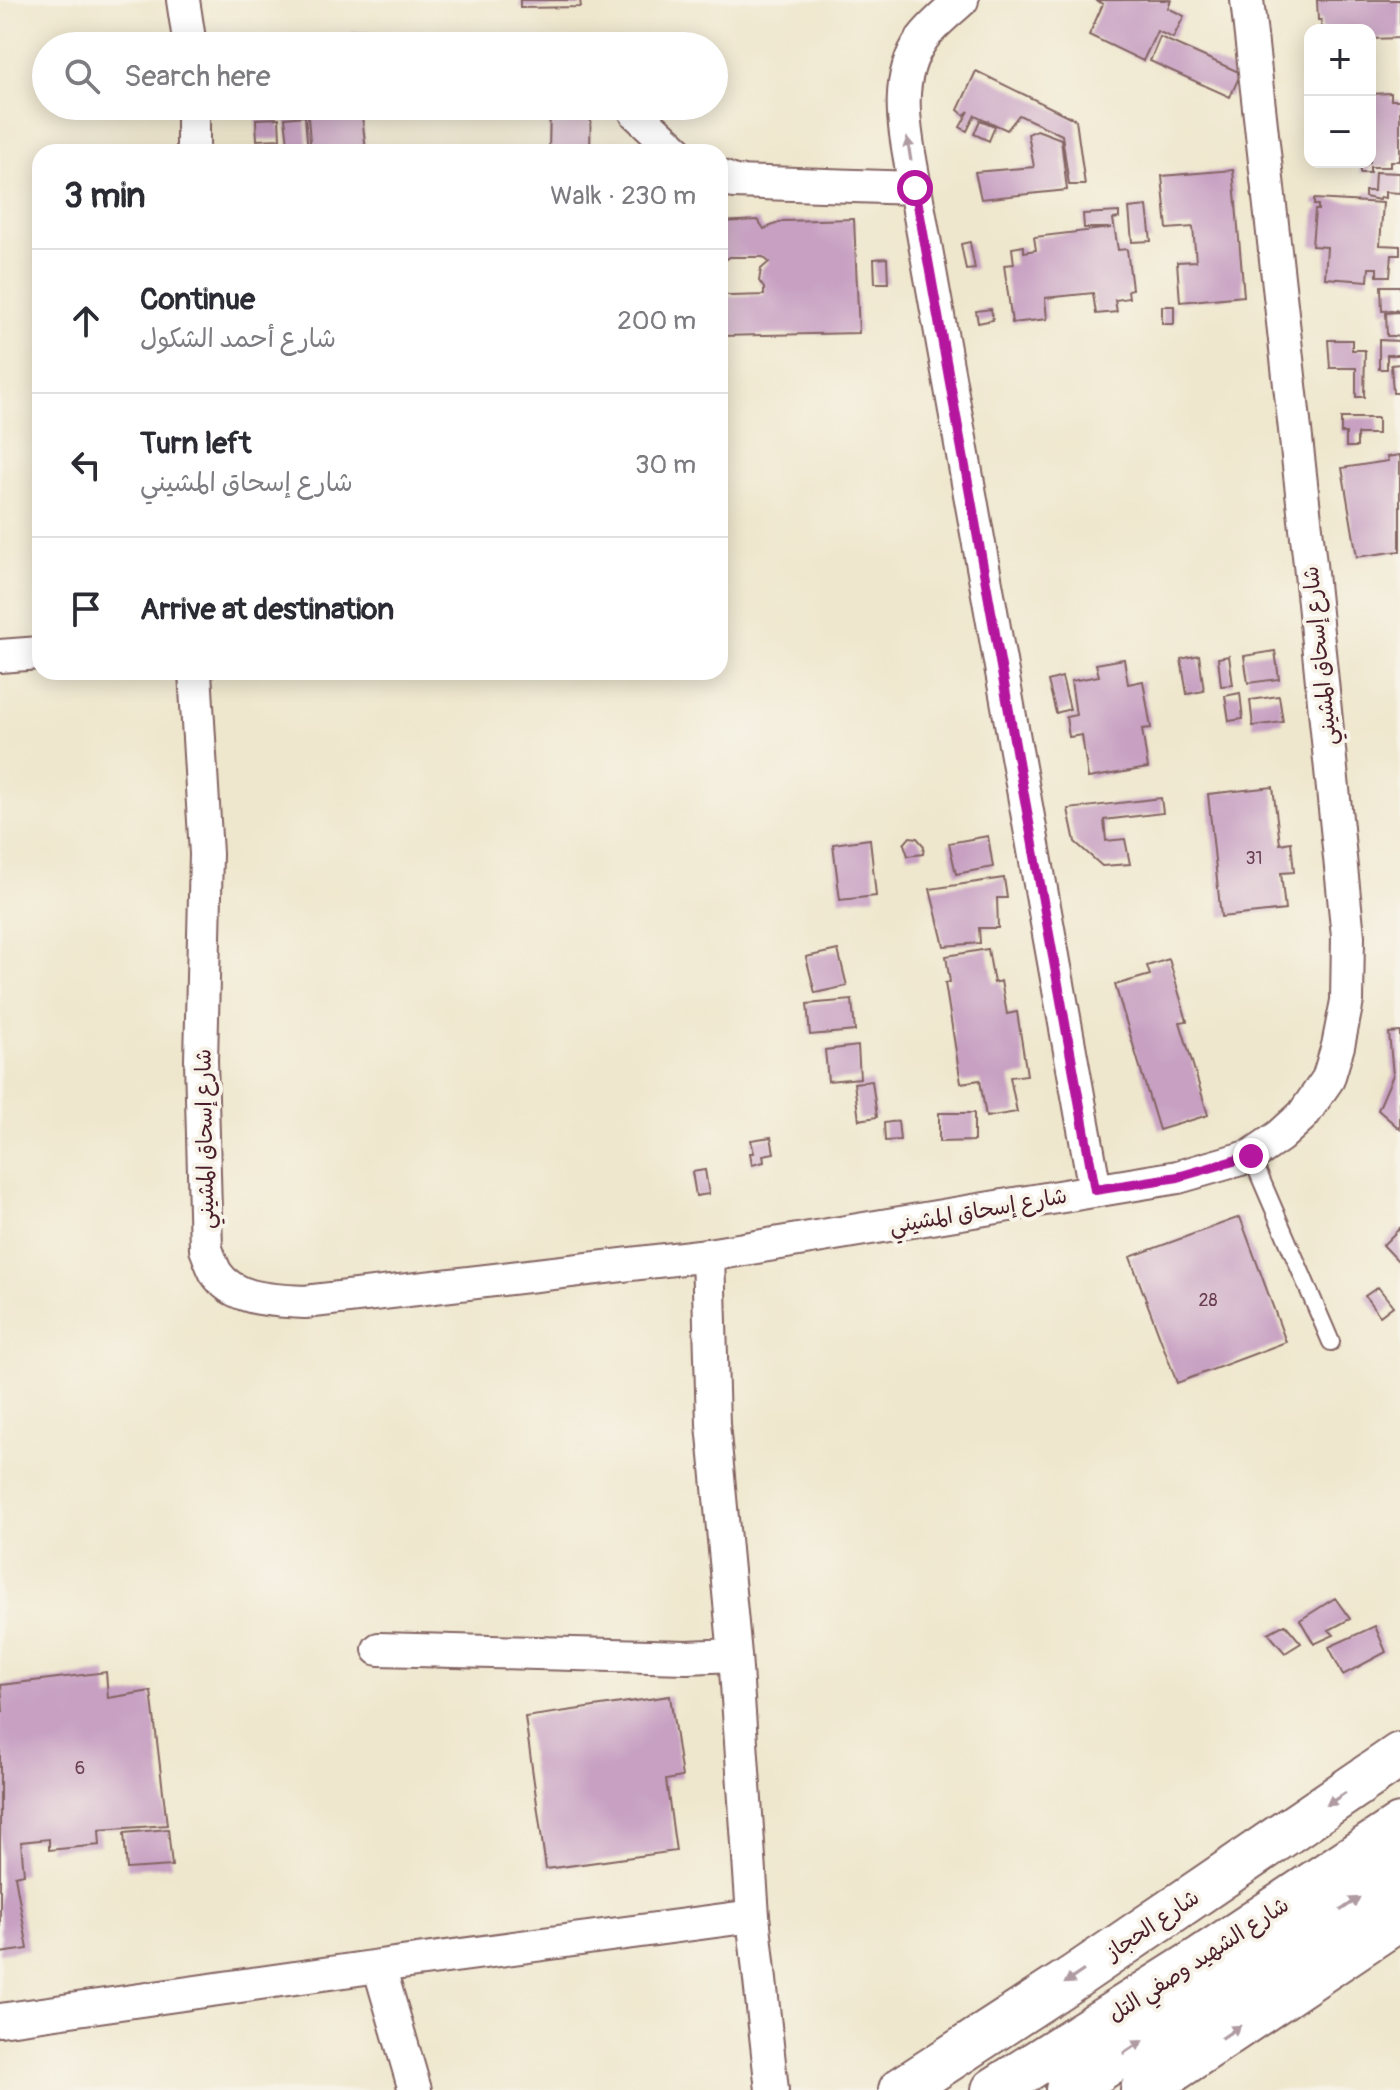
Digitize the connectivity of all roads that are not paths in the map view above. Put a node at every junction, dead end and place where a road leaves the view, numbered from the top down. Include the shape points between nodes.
1 (183, 0) edge
2 (962, 0) edge
3 (1247, 0) edge
4 (188, 32) edge
5 (193, 120) edge
6 (644, 120) edge
7 (193, 144) edge
8 (669, 144) edge
9 (728, 179) edge
10 (915, 188) junction
11 (32, 654) edge
12 (0, 656) edge
13 (195, 680) edge
14 (1251, 1156) junction
15 (1095, 1190) junction
16 (708, 1255) junction
17 (1331, 1342) dead end
18 (379, 1649) dead end
19 (735, 1655) junction
20 (1400, 1755) edge
21 (1400, 1826) edge
22 (1400, 1870) edge
23 (753, 1916) junction
24 (1400, 1918) edge
25 (379, 1966) junction
26 (0, 2020) edge
27 (415, 2090) edge
28 (772, 2090) edge
29 (901, 2090) edge
30 (994, 2090) edge
31 (1068, 2090) edge
32 (1143, 2090) edge

1 - 4 street
10 -> 2 street via 902,100 905,77 924,36
3 - 14 street, شارع إسحاق المشيني via 1348,936 1347,1001 1328,1079 1303,1115
5 - 7 street
6 - 8 street
9 - 10 street
10 - 15 street
11 - 12 street
13 - 16 street, شارع إسحاق المشيني via 206,854 201,1060 206,1249 217,1274 236,1292 305,1302
14 - 15 street, شارع إسحاق المشيني via 1178,1177
14 - 17 lane
15 - 16 street, شارع إسحاق المشيني
16 - 19 street via 713,1424
18 - 19 street
19 - 23 street
20 -> 29 street, شارع الحجاز
21 - 30 street, شارع الشهيد وصفي التل
31 -> 22 street, شارع الشهيد وصفي التل
23 - 25 street
23 - 28 street
32 -> 24 street
25 - 26 street
25 - 27 street

